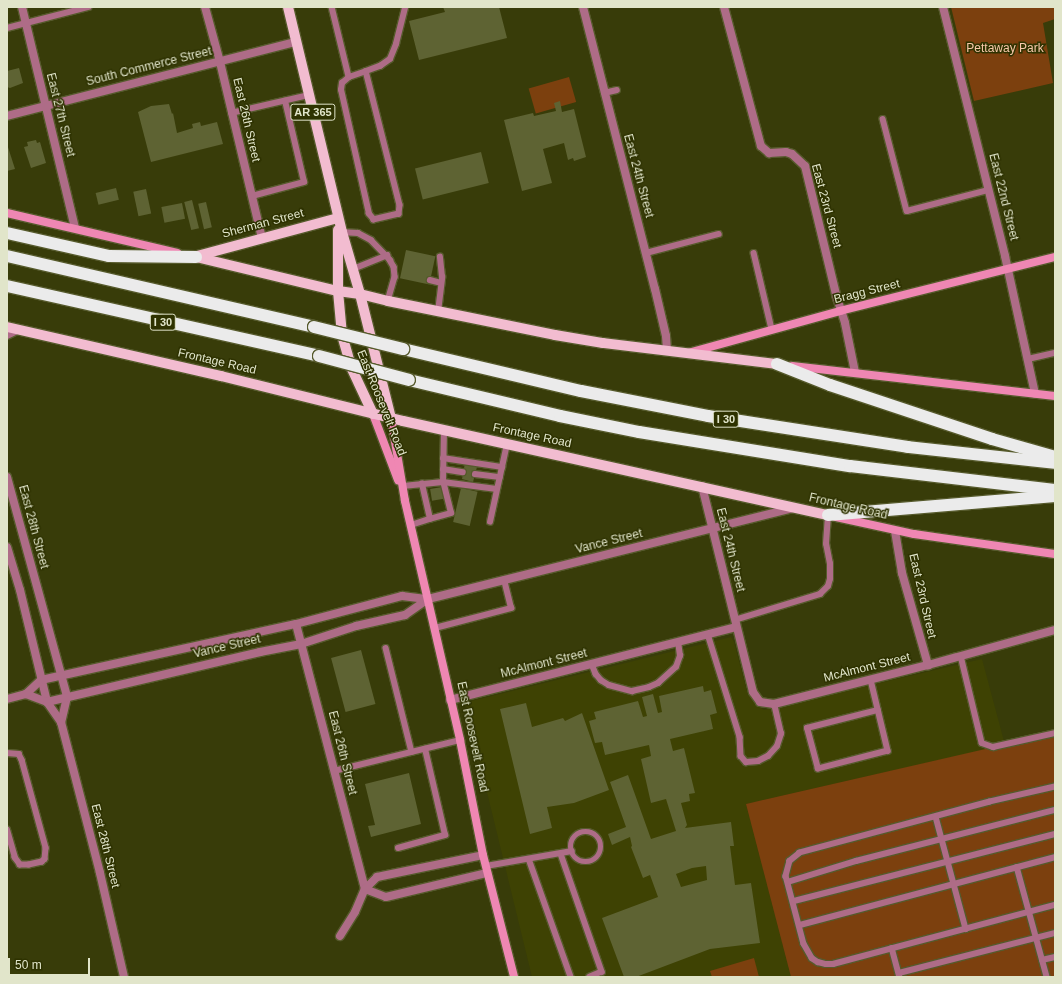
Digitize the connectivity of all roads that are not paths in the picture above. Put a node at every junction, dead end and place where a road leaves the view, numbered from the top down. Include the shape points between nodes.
1 (22, 7) edge
2 (88, 7) edge
3 (205, 7) edge
4 (288, 7) edge
5 (332, 7) edge
6 (405, 7) edge
7 (583, 7) edge
8 (724, 7) edge
9 (943, 7) edge
10 (25, 23) junction
11 (7, 28) edge
12 (296, 42) junction
13 (220, 62) junction
14 (366, 71) junction
15 (349, 77) junction
16 (617, 90) dead end
17 (604, 93) junction
18 (309, 95) junction
19 (284, 101) junction
20 (45, 106) junction
21 (232, 113) junction
22 (7, 116) edge
23 (883, 119) dead end
24 (988, 190) junction
25 (252, 196) junction
26 (7, 213) edge
27 (338, 218) junction
28 (75, 228) junction
29 (340, 232) junction
30 (7, 233) edge
31 (719, 234) dead end
32 (262, 238) junction
33 (646, 253) junction
34 (754, 253) dead end
35 (387, 255) junction
36 (7, 256) edge
37 (196, 257) junction
38 (440, 257) dead end
39 (1055, 257) edge
40 (353, 269) junction
41 (1008, 269) junction
42 (430, 280) dead end
43 (441, 283) junction
44 (7, 286) edge
45 (338, 291) junction
46 (360, 294) junction
47 (388, 302) junction
48 (840, 311) junction
49 (438, 312) junction
50 (7, 327) edge
51 (19, 329) junction
52 (772, 329) junction
53 (7, 335) edge
54 (667, 351) junction
55 (686, 353) junction
56 (1055, 353) edge
57 (1028, 359) junction
58 (777, 364) junction
59 (855, 372) junction
60 (1035, 394) junction
61 (1055, 396) edge
62 (373, 414) junction
63 (391, 418) junction
64 (444, 430) junction
65 (507, 444) junction
66 (443, 458) junction
67 (1055, 458) edge
68 (1055, 463) edge
69 (502, 467) junction
70 (443, 469) junction
71 (463, 472) dead end
72 (475, 474) dead end
73 (7, 477) edge
74 (500, 478) junction
75 (443, 482) junction
76 (422, 484) junction
77 (403, 486) junction
78 (702, 486) junction
79 (497, 489) junction
80 (1055, 490) edge
81 (1055, 496) edge
82 (405, 502) junction
83 (794, 508) junction
84 (828, 515) junction
85 (430, 519) junction
86 (490, 522) dead end
87 (411, 525) junction
88 (712, 529) junction
89 (895, 531) junction
90 (7, 547) edge
91 (1055, 554) edge
92 (504, 580) junction
93 (428, 599) junction
94 (736, 623) junction
95 (296, 624) junction
96 (435, 628) junction
97 (1055, 630) edge
98 (708, 634) junction
99 (678, 642) junction
100 (301, 644) junction
101 (386, 648) dead end
102 (962, 656) junction
103 (592, 664) junction
104 (928, 665) junction
105 (60, 675) junction
106 (41, 680) junction
107 (871, 680) junction
108 (26, 694) junction
109 (66, 697) junction
110 (7, 699) edge
111 (450, 700) junction
112 (47, 702) junction
113 (774, 704) junction
114 (878, 710) junction
115 (61, 722) junction
116 (1055, 733) edge
117 (460, 740) junction
118 (425, 748) junction
119 (412, 752) junction
120 (7, 753) edge
121 (334, 771) junction
122 (1055, 787) edge
123 (1055, 810) edge
124 (936, 817) junction
125 (7, 830) edge
126 (1055, 834) edge
127 (942, 838) junction
128 (398, 848) dead end
129 (572, 852) junction
130 (561, 854) junction
131 (483, 855) junction
132 (1055, 857) edge
133 (529, 859) junction
134 (948, 862) junction
135 (1017, 867) junction
136 (487, 870) junction
137 (788, 882) junction
138 (953, 884) junction
139 (365, 889) junction
140 (794, 902) junction
141 (1055, 905) edge
142 (1029, 912) junction
143 (800, 925) junction
144 (966, 929) junction
145 (1055, 933) edge
146 (340, 936) dead end
147 (1036, 938) junction
148 (892, 948) junction
149 (1055, 957) edge
150 (1042, 960) junction
151 (899, 975) edge
152 (124, 977) edge
153 (514, 977) edge
154 (570, 977) edge
155 (590, 977) edge
156 (1047, 977) edge

1 - 10 street, East 27th Street
2 - 10 lane
3 - 13 street, East 26th Street
4 - 12 main road, East Roosevelt Road / AR 365
5 - 15 lane
6 - 14 lane via 390,59
7 - 17 street, East 24th Street
8 - 48 street, East 23rd Street via 760,146 769,153 792,154 805,166
9 - 24 street, East 22nd Street
10 - 11 lane
10 - 20 street, East 27th Street
12 - 13 street, South Commerce Street
12 - 18 main road, East Roosevelt Road / AR 365
13 - 20 street, South Commerce Street
13 - 21 street, East 26th Street
14 - 15 lane
14 - 15 lane via 400,205 399,214 374,220 369,214 341,90 342,83
16 - 17 lane
17 - 33 street, East 24th Street
18 - 19 lane
18 - 27 main road, East Roosevelt Road / AR 365
19 - 21 lane
19 - 25 lane via 304,182
20 - 22 street, South Commerce Street
20 - 28 street, East 27th Street
21 - 25 street, East 26th Street
23 - 24 lane via 907,211
24 - 41 street, East 22nd Street
25 - 32 street, East 26th Street
26 - 28 main road
27 - 29 main road, East Roosevelt Road / AR 365
27 - 32 main road, Sherman Street
28 - 37 main road
29 - 35 lane via 358,233 371,240
29 - 40 main road, East Roosevelt Road / AR 365
29 - 45 main road, East Roosevelt Road / AR 365
30 - 37 highway via 109,256
31 - 33 lane
32 - 37 main road, Sherman Street
33 - 54 street, East 24th Street via 666,336
34 - 52 lane
35 - 40 lane
35 - 47 lane via 398,275
36 - 68 highway, I 30, bridge via 581,391 708,416 908,447
37 - 45 main road
38 - 43 lane
39 - 41 main road, Bragg Street
40 - 46 main road, East Roosevelt Road / AR 365
41 - 48 main road, Bragg Street
41 - 57 street, East 22nd Street
42 - 43 lane
43 - 49 lane
44 - 80 highway, I 30, bridge via 319,356 560,416 647,433 850,466
45 - 46 main road
45 - 62 main road, East Roosevelt Road / AR 365 via 341,326 348,359 355,380
46 - 47 main road
46 - 63 main road, East Roosevelt Road / AR 365
47 - 49 main road
48 - 52 main road, Bragg Street
48 - 59 street, East 23rd Street
49 - 54 main road via 555,335
50 - 51 main road, Frontage Road
51 - 53 street
51 - 62 main road, Frontage Road
52 - 55 main road, Bragg Street
54 - 55 main road
55 - 58 main road
56 - 57 lane
57 - 60 street, East 22nd Street
58 - 59 main road
58 - 67 highway via 830,385 992,440
59 - 60 main road
60 - 61 main road
62 - 63 main road, Frontage Road
62 - 82 main road, East Roosevelt Road / AR 365
63 - 64 main road, Frontage Road
63 - 77 main road, East Roosevelt Road / AR 365
64 - 65 main road, Frontage Road
64 - 66 lane
65 - 69 lane
65 - 78 main road, Frontage Road
66 - 69 lane
66 - 70 lane
69 - 74 lane
70 - 71 lane
70 - 75 lane
72 - 74 lane
73 - 105 street, East 28th Street
74 - 79 lane
75 - 76 lane
75 - 79 lane
75 - 85 lane via 451,513
76 - 77 lane
76 - 85 lane
77 - 82 main road, East Roosevelt Road / AR 365
78 - 83 main road, Frontage Road
78 - 88 street, East 24th Street
79 - 86 lane
81 - 84 highway
82 - 87 main road, East Roosevelt Road / AR 365
83 - 84 main road, Frontage Road
83 - 88 street, Vance Street
84 - 89 main road, Frontage Road
84 - 94 lane via 828,586 820,594
85 - 87 lane
87 - 93 main road, East Roosevelt Road / AR 365
88 - 92 street, Vance Street
88 - 94 street, East 24th Street
89 - 91 main road, Frontage Road
89 - 104 street, East 23rd Street via 902,573
90 - 106 street, East 28th Street
92 - 93 street, Vance Street
92 - 96 lane via 511,608
93 - 95 street, Vance Street via 402,596
93 - 96 main road, East Roosevelt Road / AR 365
93 - 100 street, Vance Street via 405,615 356,626
94 - 98 street, McAlmont Street
94 - 113 street via 753,692 760,702
95 - 100 street, East 26th Street
95 - 105 street, Vance Street
96 - 111 main road, East Roosevelt Road / AR 365
97 - 102 street, McAlmont Street
98 - 99 street, McAlmont Street
98 - 113 lane via 740,737 741,756 746,762 758,762 777,746 781,734
99 - 103 street, McAlmont Street
99 - 103 lane via 680,656 676,667 658,683 649,687 632,691 609,685 596,674
100 - 109 street, Vance Street
100 - 121 street, East 26th Street
101 - 119 lane
102 - 104 street, McAlmont Street
102 - 116 lane via 982,743 993,747
103 - 111 street, McAlmont Street
104 - 107 street, McAlmont Street
105 - 106 street, Vance Street
105 - 109 street, East 28th Street
106 - 108 street, Vance Street
106 - 112 street, East 28th Street
107 - 113 street, McAlmont Street
107 - 114 lane
108 - 110 street, Vance Street
108 - 112 street
109 - 112 street, Vance Street
109 - 115 street, East 28th Street
111 - 117 main road, East Roosevelt Road / AR 365
112 - 115 street, East 28th Street
114 - 114 lane via 888,751 818,768 807,728
115 - 152 street, East 28th Street
117 - 118 lane
117 - 131 main road, East Roosevelt Road / AR 365
118 - 119 lane
118 - 128 lane via 445,835
119 - 121 lane
120 - 125 lane via 19,754 22,760 46,848 45,859 29,866 20,865 15,858
121 - 139 street, East 26th Street
122 - 124 lane
123 - 127 lane
124 - 127 lane
124 - 137 lane via 800,853 793,857 788,866
126 - 134 lane
127 - 134 lane
127 - 137 lane
129 - 129 lane via 582,862 593,861 600,854 601,844 596,836 587,832 582,833 572,842
129 - 130 lane
130 - 133 lane
130 - 155 lane via 602,972
131 - 136 main road, East Roosevelt Road / AR 365
131 - 139 street via 377,877
132 - 135 lane
133 - 136 lane
133 - 154 lane
134 - 138 lane
134 - 140 lane
135 - 138 lane
135 - 142 lane
136 - 139 street via 386,896
136 - 153 main road, East Roosevelt Road / AR 365
137 - 140 lane
138 - 143 lane
138 - 144 lane
139 - 146 street
140 - 143 lane
141 - 142 lane
142 - 144 lane
142 - 147 lane
143 - 148 lane via 808,951 818,962 826,964
144 - 148 lane
145 - 147 lane
147 - 150 lane
147 - 151 lane
148 - 151 lane
149 - 150 lane
150 - 156 lane

